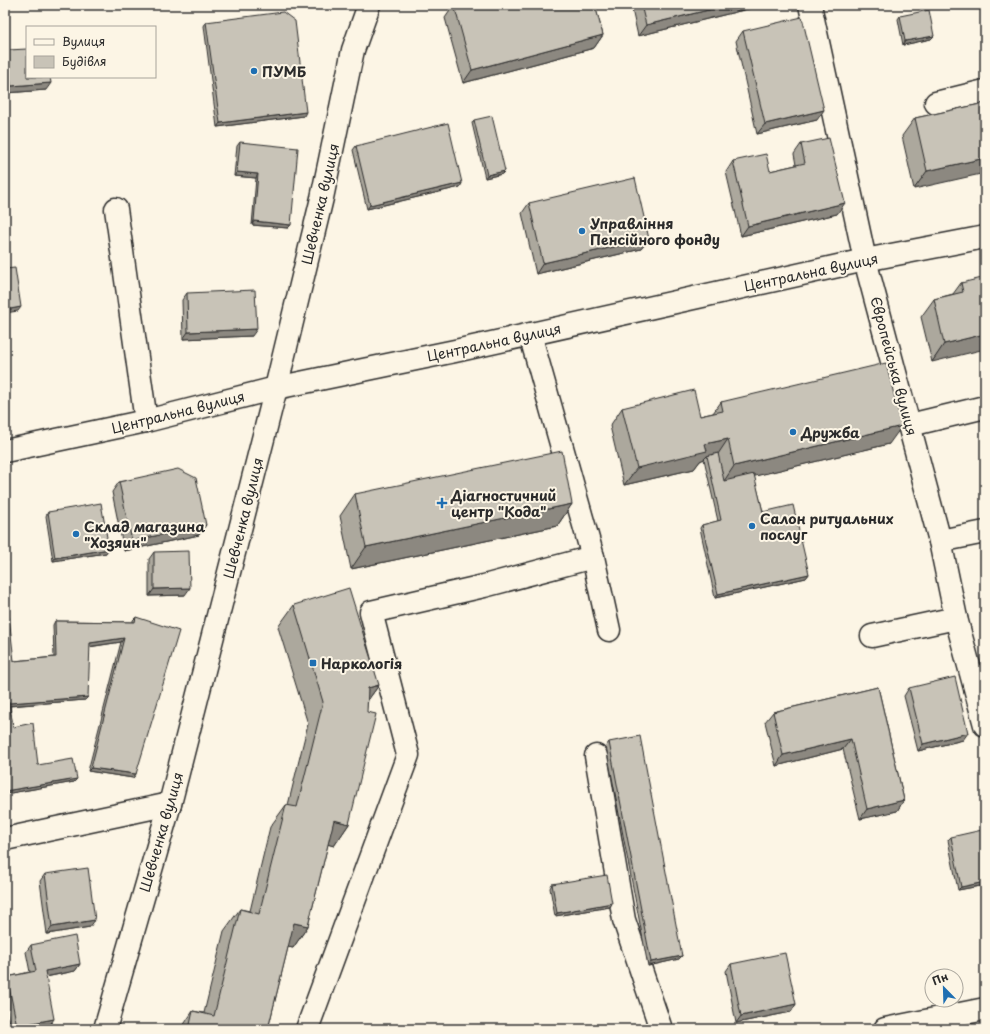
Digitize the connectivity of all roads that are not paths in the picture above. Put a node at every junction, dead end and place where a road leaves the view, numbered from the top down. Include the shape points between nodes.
1 (369, 5) edge
2 (810, 5) edge
3 (985, 91) edge
4 (936, 103) dead end
5 (116, 209) dead end
6 (985, 236) edge
7 (865, 260) junction
8 (530, 334) junction
9 (276, 388) junction
10 (985, 407) edge
11 (146, 421) junction
12 (910, 425) junction
13 (5, 451) edge
14 (985, 532) edge
15 (940, 541) junction
16 (593, 557) junction
17 (956, 618) junction
18 (609, 630) dead end
19 (872, 636) dead end
20 (985, 725) edge
21 (596, 756) dead end
22 (170, 804) junction
23 (5, 838) edge
24 (985, 1009) edge
25 (105, 1029) edge
26 (307, 1029) edge
27 (661, 1029) edge
28 (885, 1029) edge

1 - 9 street, Шевченка вулиця via 353,50 322,198
2 - 7 street, Європейська вулиця
3 - 4 street
5 - 11 street
6 - 7 street, Центральна вулиця
7 - 8 street, Центральна вулиця
7 - 12 street, Європейська вулиця
8 - 9 street, Центральна вулиця
8 - 16 street
9 - 11 street, Центральна вулиця
9 - 22 street, Шевченка вулиця
10 - 12 street
11 - 13 street, Центральна вулиця
12 - 15 street, Європейська вулиця
14 - 15 street
15 - 17 street, Європейська вулиця
16 - 18 street
16 - 26 street via 371,612 408,755
17 - 19 street
17 - 20 street, Європейська вулиця
21 - 27 street via 624,920
22 - 23 street
22 - 25 street, Шевченка вулиця
24 - 28 street

